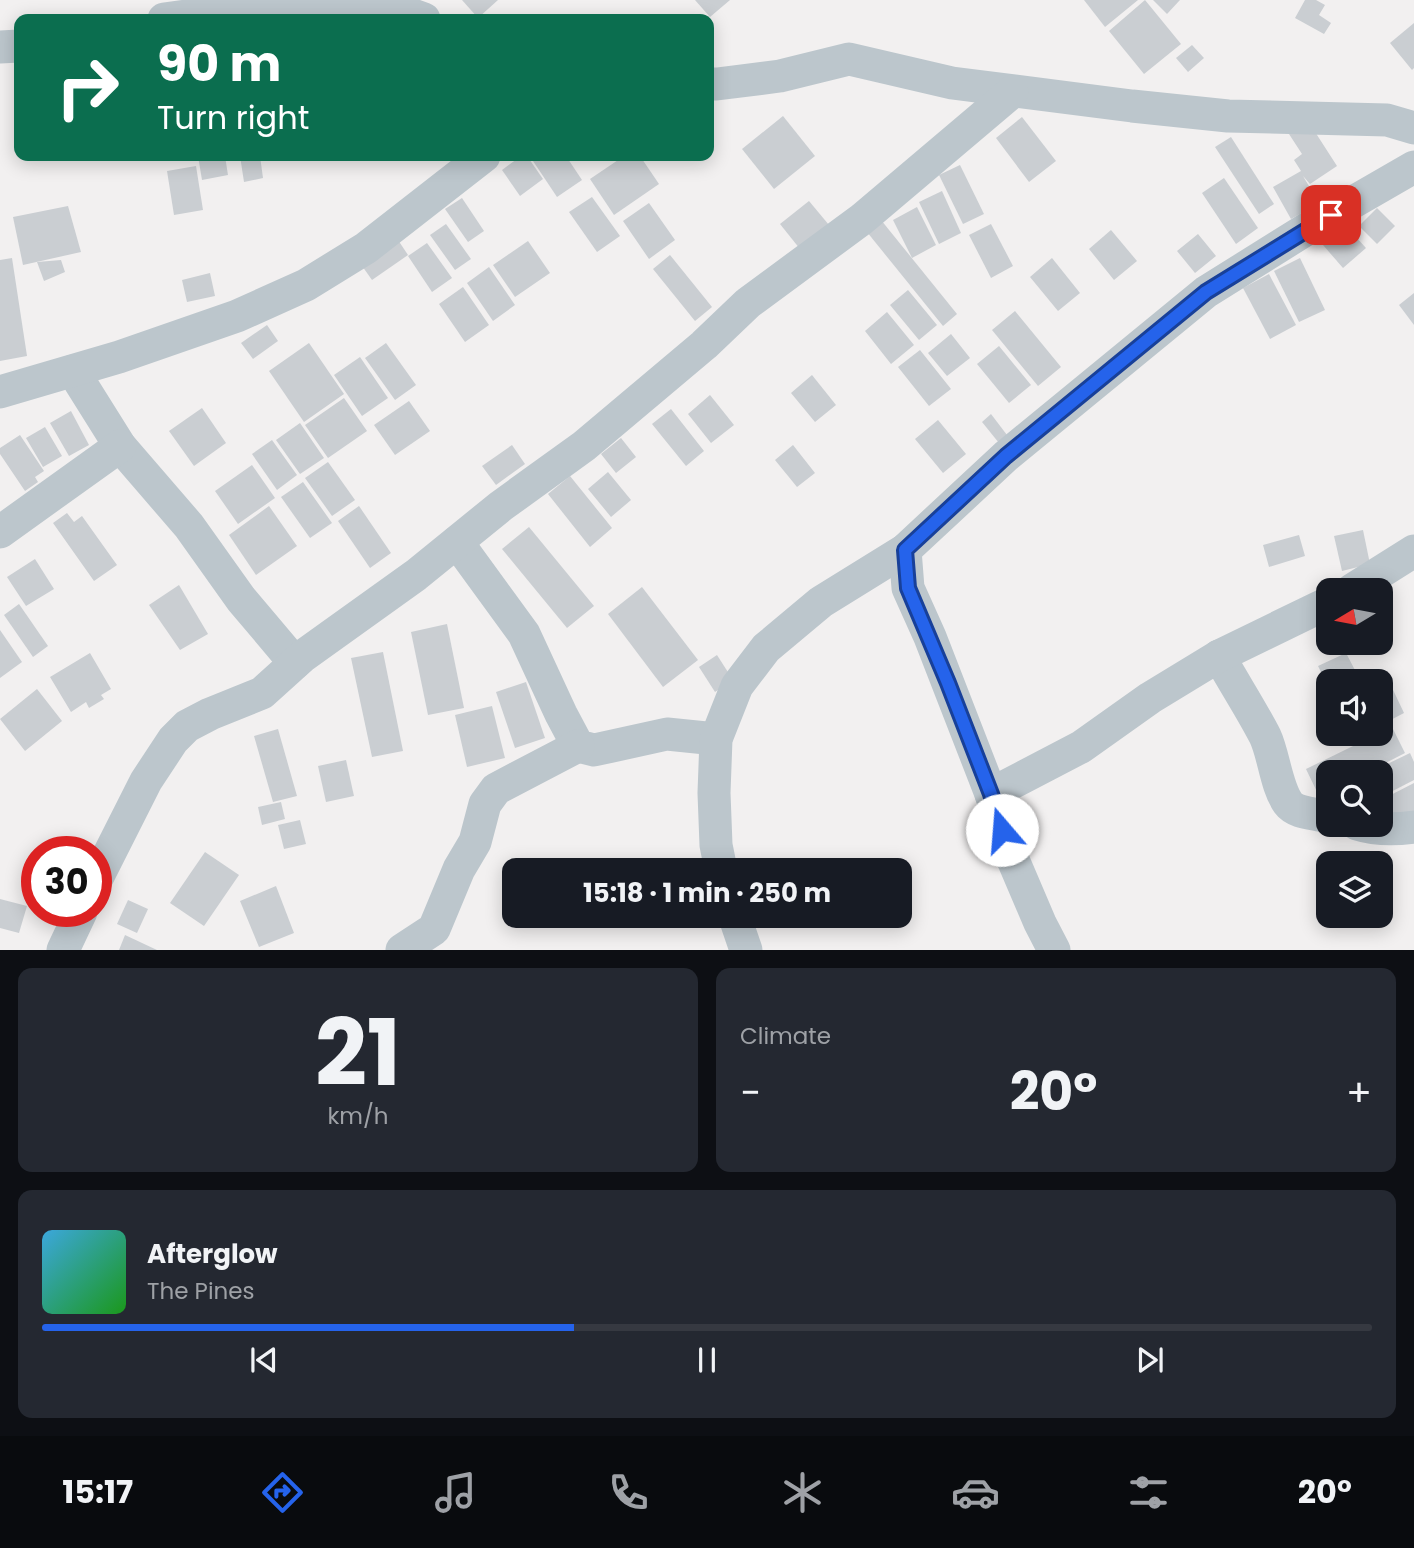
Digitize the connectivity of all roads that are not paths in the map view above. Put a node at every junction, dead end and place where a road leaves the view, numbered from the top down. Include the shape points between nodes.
1 (390, 4) edge
2 (202, 14) edge
3 (413, 14) edge
4 (714, 84) edge
5 (1012, 92) junction
6 (1414, 128) edge
7 (479, 161) edge
8 (1414, 167) edge
9 (73, 371) junction
10 (0, 392) edge
11 (120, 446) junction
12 (0, 532) edge
13 (457, 542) junction
14 (905, 550) junction
15 (1414, 551) edge
16 (1371, 578) edge
17 (1316, 609) edge
18 (1219, 656) junction
19 (295, 663) junction
20 (716, 739) junction
21 (578, 746) junction
22 (991, 794) junction
23 (1316, 813) edge
24 (1414, 827) edge
25 (1393, 829) edge
26 (112, 848) edge
27 (719, 858) edge
28 (74, 927) edge
29 (738, 928) edge
30 (63, 950) edge
31 (402, 950) edge
32 (746, 950) edge
33 (1054, 950) edge

1 - 2 street via 262,6
1 - 3 street
4 - 5 street via 780,76 849,59
5 - 6 street via 1228,116 1387,120
5 - 13 street via 862,219 748,303 583,446
7 - 9 street via 366,248 306,285 237,316
8 - 14 street via 1206,292 1006,456
9 - 10 street
9 - 11 street
11 - 12 street
11 - 19 street
13 - 19 street
13 - 21 street via 524,634
14 - 20 street via 821,602 766,648 737,686
14 - 22 street via 908,588
15 - 16 street
17 - 18 street
18 - 22 street via 1081,747
18 - 23 street via 1266,739 1288,803 1297,810
19 - 26 street via 262,693 187,726 173,740
20 - 21 street via 667,734 594,750
20 - 27 street
21 - 31 street via 496,789 485,804 475,842 434,929
22 - 33 street via 1008,848
24 - 25 street
28 - 30 street
29 - 32 street

